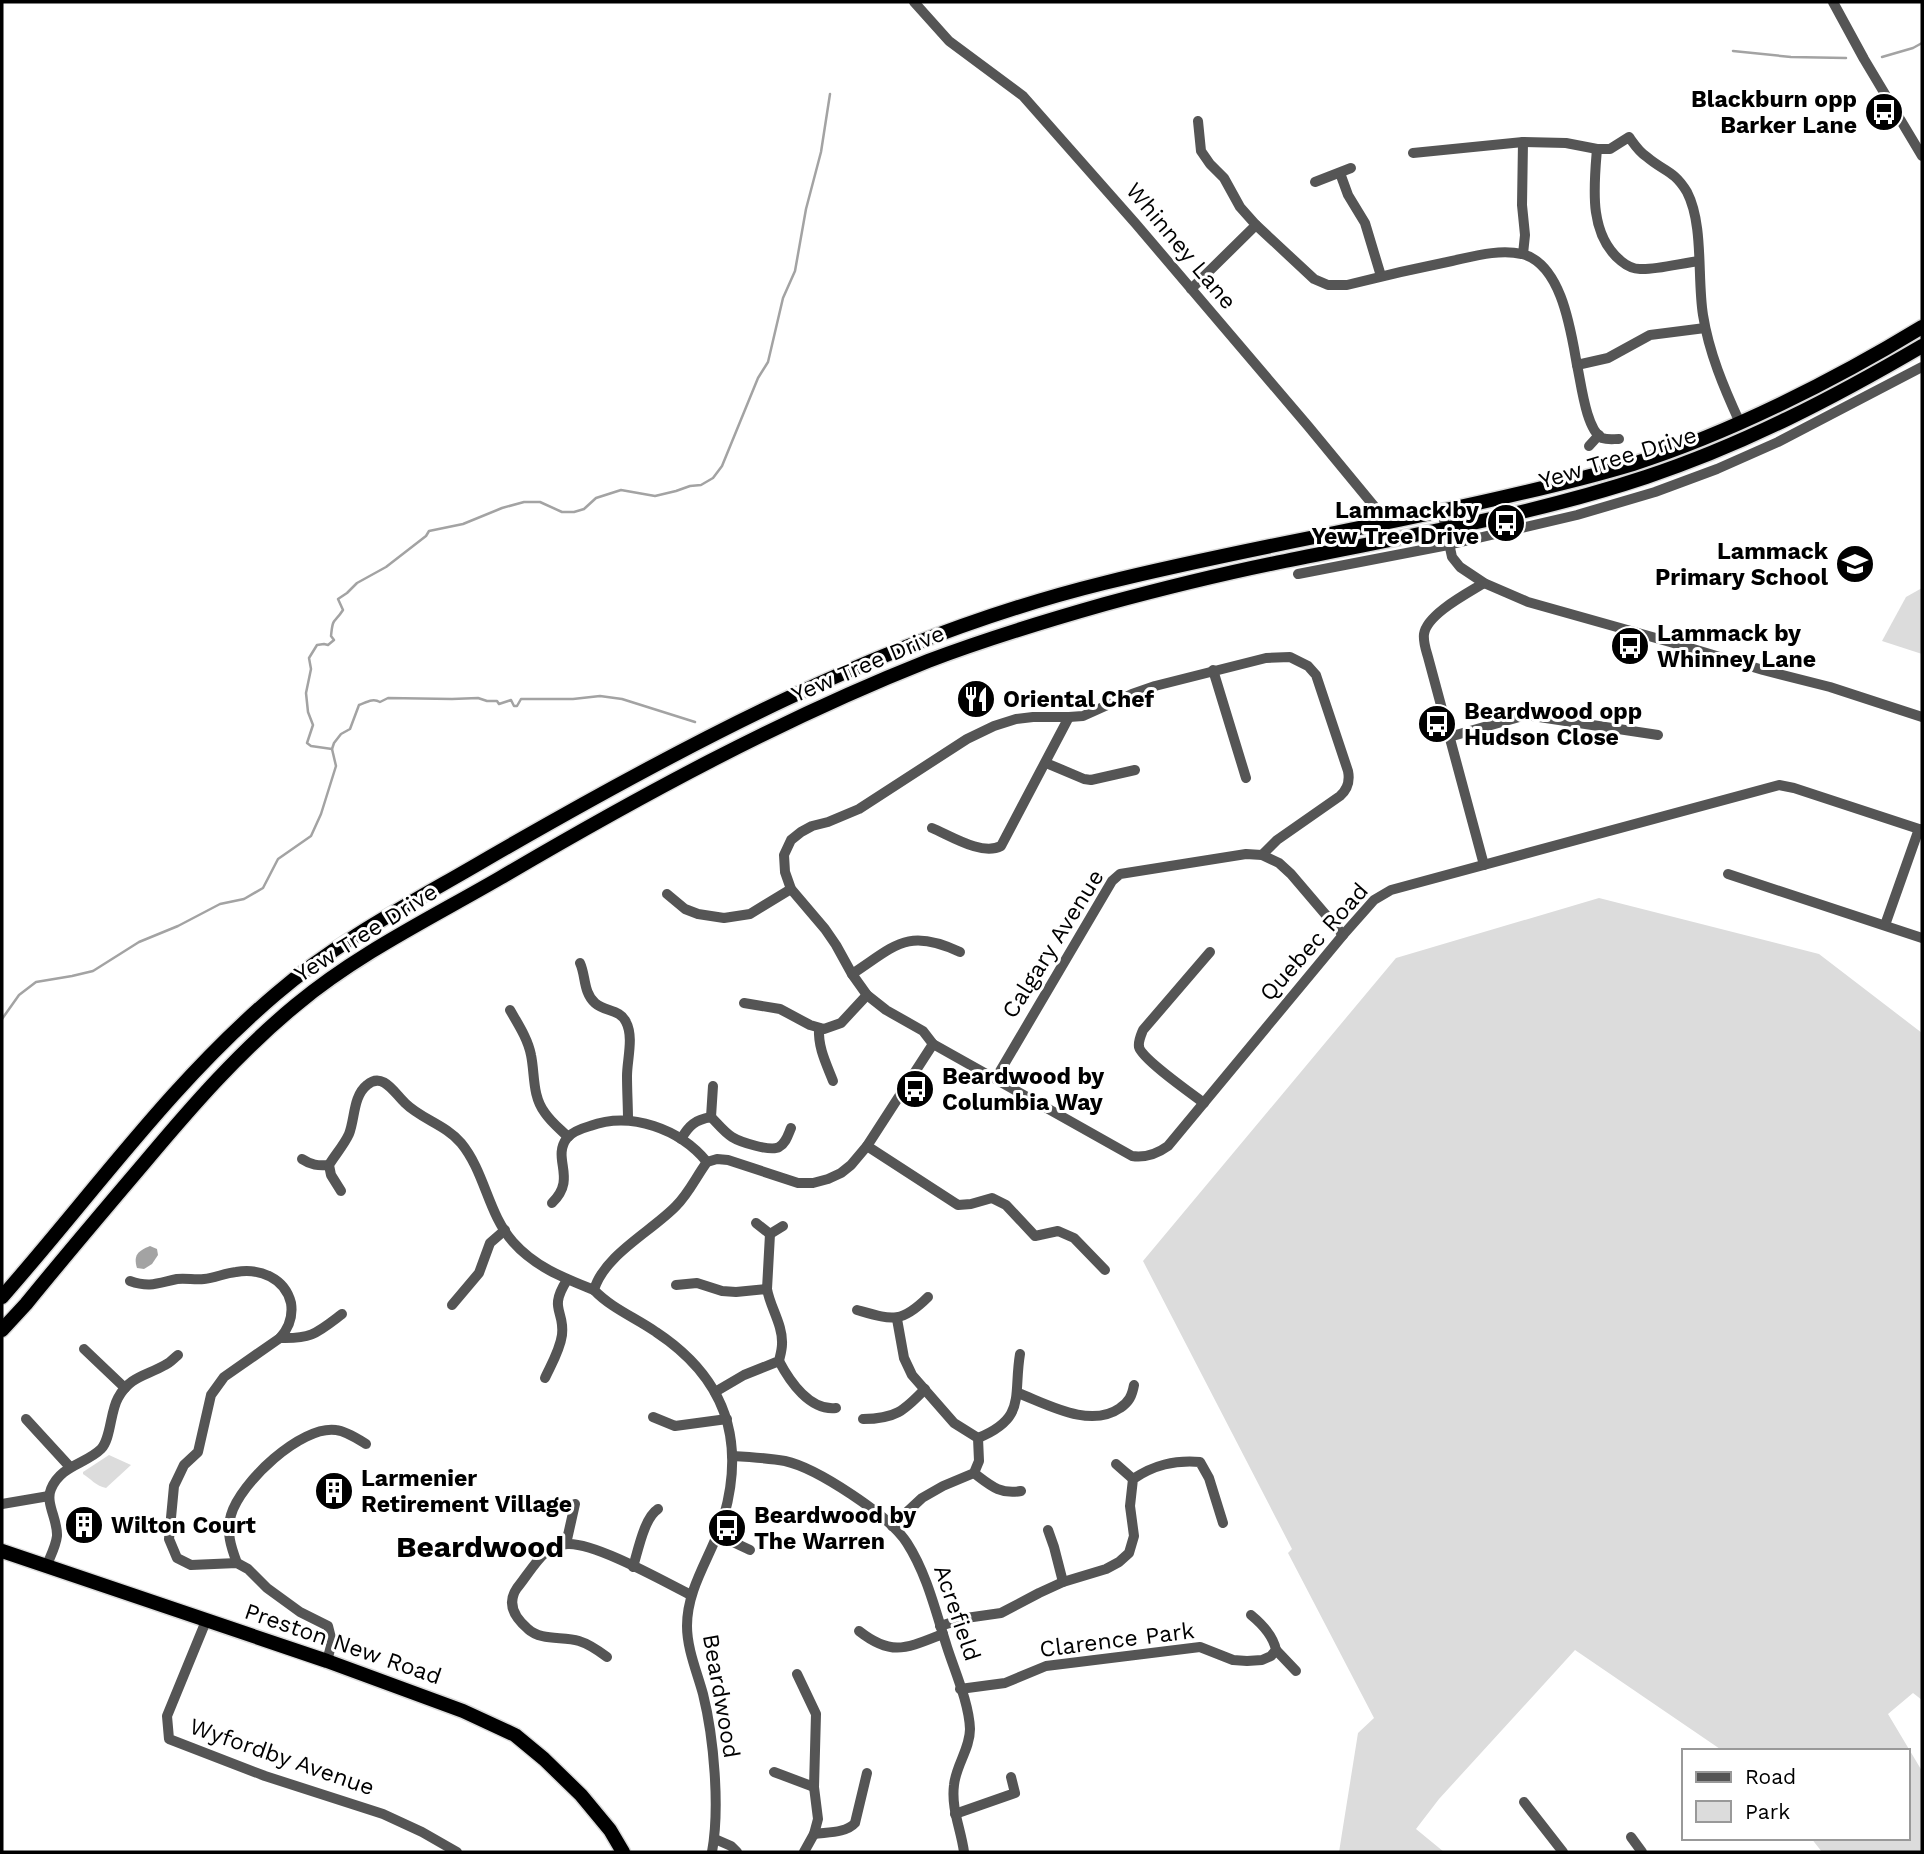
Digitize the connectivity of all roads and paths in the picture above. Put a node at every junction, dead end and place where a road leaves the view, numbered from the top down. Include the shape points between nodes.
1 (914, 2) edge
2 (1833, 2) edge
3 (1198, 121) dead end
4 (1523, 142) junction
5 (1597, 149) junction
6 (1413, 153) dead end
7 (1922, 156) edge
8 (1351, 168) dead end
9 (1340, 173) junction
10 (1315, 182) dead end
11 (1256, 225) junction
12 (1523, 254) junction
13 (1699, 261) junction
14 (1381, 276) junction
15 (1191, 289) junction
16 (1922, 327) edge
17 (1705, 328) junction
18 (1922, 346) edge
19 (1577, 365) junction
20 (1922, 367) edge
21 (1740, 423) junction
22 (1598, 435) junction
23 (1746, 437) junction
24 (1619, 439) dead end
25 (1589, 446) dead end
26 (1442, 511) junction
27 (1381, 524) junction
28 (1446, 529) junction
29 (1385, 542) junction
30 (1448, 545) junction
31 (1298, 574) dead end
32 (1485, 583) junction
33 (1010, 610) junction
34 (1018, 630) junction
35 (1213, 670) junction
36 (794, 696) junction
37 (803, 715) junction
38 (1069, 717) junction
39 (1922, 718) edge
40 (1658, 735) dead end
41 (1449, 737) junction
42 (1046, 764) junction
43 (1135, 770) dead end
44 (1246, 778) dead end
45 (932, 828) dead end
46 (1921, 829) edge
47 (1262, 855) junction
48 (1484, 864) junction
49 (1728, 874) dead end
50 (790, 889) junction
51 (667, 894) dead end
52 (1885, 925) junction
53 (1343, 935) junction
54 (1922, 938) edge
55 (1210, 951) dead end
56 (960, 952) dead end
57 (316, 962) junction
58 (580, 963) dead end
59 (852, 974) junction
60 (329, 980) junction
61 (867, 995) junction
62 (744, 1003) dead end
63 (510, 1010) dead end
64 (819, 1028) junction
65 (933, 1044) junction
66 (996, 1078) junction
67 (833, 1081) dead end
68 (713, 1086) dead end
69 (1204, 1103) junction
70 (711, 1117) junction
71 (628, 1120) junction
72 (791, 1128) dead end
73 (568, 1137) junction
74 (681, 1139) junction
75 (867, 1146) junction
76 (302, 1159) dead end
77 (707, 1162) junction
78 (328, 1165) junction
79 (341, 1191) dead end
80 (552, 1203) dead end
81 (756, 1223) dead end
82 (783, 1226) dead end
83 (505, 1230) junction
84 (770, 1234) junction
85 (1105, 1270) dead end
86 (567, 1280) junction
87 (130, 1281) dead end
88 (676, 1285) dead end
89 (767, 1289) junction
90 (594, 1290) junction
91 (2, 1297) edge
92 (928, 1297) dead end
93 (452, 1305) dead end
94 (857, 1310) dead end
95 (342, 1314) dead end
96 (897, 1318) junction
97 (2, 1330) edge
98 (280, 1338) junction
99 (84, 1349) dead end
100 (1020, 1354) dead end
101 (178, 1355) dead end
102 (779, 1361) junction
103 (545, 1378) dead end
104 (1134, 1385) dead end
105 (125, 1388) junction
106 (925, 1389) junction
107 (715, 1392) junction
108 (1018, 1393) junction
109 (836, 1408) dead end
110 (653, 1418) dead end
111 (26, 1419) dead end
112 (727, 1419) junction
113 (863, 1419) dead end
114 (978, 1438) junction
115 (366, 1444) dead end
116 (732, 1456) junction
117 (1116, 1464) dead end
118 (71, 1467) junction
119 (974, 1473) junction
120 (1133, 1479) junction
121 (1021, 1491) dead end
122 (49, 1496) junction
123 (2, 1504) edge
124 (575, 1504) dead end
125 (658, 1509) dead end
126 (1223, 1523) dead end
127 (892, 1527) junction
128 (1048, 1530) dead end
129 (718, 1535) junction
130 (566, 1544) junction
131 (750, 1550) dead end
132 (2, 1551) edge
133 (237, 1563) junction
134 (46, 1567) junction
135 (633, 1567) junction
136 (1063, 1582) junction
137 (691, 1595) junction
138 (1251, 1615) dead end
139 (206, 1621) junction
140 (942, 1630) junction
141 (859, 1631) dead end
142 (1276, 1650) junction
143 (607, 1657) dead end
144 (327, 1661) junction
145 (1297, 1671) dead end
146 (797, 1674) dead end
147 (960, 1689) junction
148 (774, 1772) dead end
149 (867, 1773) dead end
150 (1011, 1777) dead end
151 (814, 1787) junction
152 (1524, 1802) dead end
153 (955, 1814) junction
154 (814, 1834) junction
155 (1631, 1837) dead end
156 (715, 1839) junction
157 (457, 1852) edge
158 (623, 1852) edge
159 (712, 1852) edge
160 (737, 1852) edge
161 (804, 1852) edge
162 (964, 1852) edge
163 (1563, 1852) edge
164 (1642, 1852) edge

1 - 15 street, Whinney Lane via 949,41 1023,96
2 - 7 street
3 - 11 street via 1201,151
4 - 5 street
4 - 6 street
4 - 12 street
5 - 13 street via 1610,149 1629,136 1648,159 1675,176 1694,212
5 - 13 street via 1594,198 1600,232 1612,253 1628,267 1640,269
8 - 9 street
9 - 10 street
9 - 14 street via 1364,223
11 - 14 street via 1314,279 1328,285
11 - 15 street
12 - 14 street via 1489,253
12 - 19 street via 1541,267 1558,291
13 - 17 street
15 - 27 street, Whinney Lane via 1374,506
16 - 21 highway, Yew Tree Drive
17 - 19 street via 1650,335 1608,358
17 - 21 street via 1723,387
18 - 23 highway, Yew Tree Drive
19 - 22 street via 1588,416
20 - 30 street via 1778,442 1679,483 1616,505
21 - 23 highway
21 - 26 highway, Yew Tree Drive via 1593,476
22 - 24 street
22 - 25 street
23 - 28 highway, Yew Tree Drive via 1633,481
26 - 27 highway, Yew Tree Drive
26 - 28 street
27 - 29 street, Whinney Lane
27 - 33 highway, Yew Tree Drive via 1103,583
28 - 29 highway, Yew Tree Drive
28 - 30 street
29 - 34 highway, Yew Tree Drive via 1282,561
30 - 31 street
30 - 32 street via 1460,567
32 - 39 street via 1528,603 1830,687
32 - 41 street via 1440,612 1424,634
33 - 34 highway
33 - 36 highway, Yew Tree Drive via 925,639
34 - 37 highway, Yew Tree Drive via 929,661
35 - 38 street
35 - 44 street
35 - 47 street via 1276,657 1290,657 1308,666 1319,681 1348,771 1345,792
36 - 37 highway
36 - 57 highway, Yew Tree Drive via 547,824
37 - 60 highway, Yew Tree Drive via 551,848
38 - 42 street
38 - 50 street via 1016,719 979,732 859,809 801,832 784,855
40 - 41 street via 1526,715
41 - 48 street
42 - 43 street via 1091,780
42 - 45 street via 1001,846 994,850 983,850
46 - 48 street, Quebec Road via 1779,785
46 - 52 street
47 - 53 street via 1291,874
47 - 66 street, Calgary Avenue via 1119,874
48 - 53 street, Quebec Road via 1381,895
49 - 52 street
50 - 51 street via 750,914 724,918 685,909
50 - 59 street, Quebec Road via 825,929
52 - 54 street
53 - 69 street, Quebec Road
55 - 69 street via 1143,1030 1139,1047
56 - 59 street via 943,944 911,940
57 - 60 highway
57 - 91 highway, Yew Tree Drive via 253,1014 192,1074
58 - 71 street via 586,990 595,1003 617,1012 629,1027
59 - 61 street, Quebec Road
60 - 97 highway, Yew Tree Drive via 220,1075
61 - 64 street via 841,1023
61 - 65 street, Quebec Road via 923,1031
62 - 64 street via 780,1009
63 - 73 street via 530,1050 539,1102
64 - 67 street via 821,1052
65 - 66 street, Quebec Road
65 - 75 street
66 - 69 street, Quebec Road via 1132,1156 1160,1152
68 - 70 street
70 - 72 street via 739,1141 773,1149 780,1147
70 - 74 street via 697,1120
71 - 73 street via 594,1124
71 - 74 street
73 - 80 street via 562,1148 564,1183
74 - 77 street
75 - 77 street via 841,1173 813,1183 798,1183 728,1160
75 - 85 street via 958,1205 992,1198 1006,1205 1035,1236 1058,1231 1074,1238
76 - 78 street
77 - 90 street via 688,1193 631,1243 597,1280
78 - 79 street
78 - 83 street, Beardwood via 347,1138 365,1087 373,1081 384,1083 460,1143
81 - 84 street
82 - 84 street
83 - 86 street, Beardwood via 526,1254
83 - 93 street via 490,1243 479,1273
84 - 89 street
86 - 90 street, Beardwood
86 - 103 street via 557,1306 563,1331
87 - 98 street via 155,1285 237,1271 278,1280 292,1306 287,1330
88 - 89 street via 697,1283 736,1292
89 - 102 street via 782,1342
90 - 107 street, Beardwood via 659,1334 692,1362
92 - 96 street
94 - 96 street
95 - 98 street via 318,1333
96 - 106 street via 904,1357 912,1376
98 - 133 street via 224,1377 211,1395 198,1452 184,1465 174,1486 169,1539 177,1558 191,1565
99 - 105 street
100 - 108 street
101 - 105 street
102 - 107 street
102 - 109 street via 811,1401
104 - 108 street via 1127,1403 1100,1416 1072,1414
105 - 118 street via 110,1417 101,1450
106 - 113 street via 895,1415
106 - 114 street via 954,1423
107 - 112 street, Beardwood
108 - 114 street via 1011,1416
110 - 112 street via 675,1426
111 - 118 street
112 - 116 street, Beardwood
114 - 119 street via 979,1461
115 - 133 street via 337,1430 312,1432 269,1463 246,1487 231,1515 228,1530
116 - 127 street, Acrefield via 807,1469 847,1491
116 - 129 street, Beardwood via 729,1495
117 - 120 street
118 - 122 street
119 - 121 street via 996,1489
119 - 127 street via 922,1498
120 - 126 street via 1149,1468 1200,1462
120 - 136 street via 1129,1553 1106,1569
122 - 123 street
122 - 134 street via 57,1538
124 - 130 street
125 - 135 street via 647,1523
127 - 140 street, Acrefield via 917,1561
128 - 136 street
129 - 131 street
129 - 137 street, Beardwood
130 - 135 street via 588,1547
130 - 143 street via 545,1553 512,1595 512,1609 539,1636 582,1642
132 - 134 highway, Preston New Road
133 - 144 street via 300,1612 328,1626 332,1642
134 - 139 highway, Preston New Road
135 - 137 street
136 - 140 street via 1001,1613 966,1618
137 - 156 street, Beardwood via 687,1635 710,1731
138 - 142 street via 1264,1626
139 - 144 highway, Preston New Road
139 - 157 street, Wyfordby Avenue via 167,1716 169,1739 383,1814
140 - 141 street via 911,1647 898,1648 884,1647
140 - 147 street, Acrefield
142 - 145 street
142 - 147 street, Clarence Park via 1262,1660 1233,1660 1200,1647 1046,1666 1004,1684
144 - 158 highway, Preston New Road via 515,1735 581,1795
146 - 151 street via 816,1714
147 - 153 street, Acrefield via 970,1728 954,1781
148 - 151 street
149 - 154 street via 851,1828
150 - 153 street via 1015,1793
151 - 154 street via 818,1819
152 - 163 street
153 - 162 street, Acrefield
154 - 161 street
155 - 164 street
156 - 159 street, Beardwood
156 - 160 street

